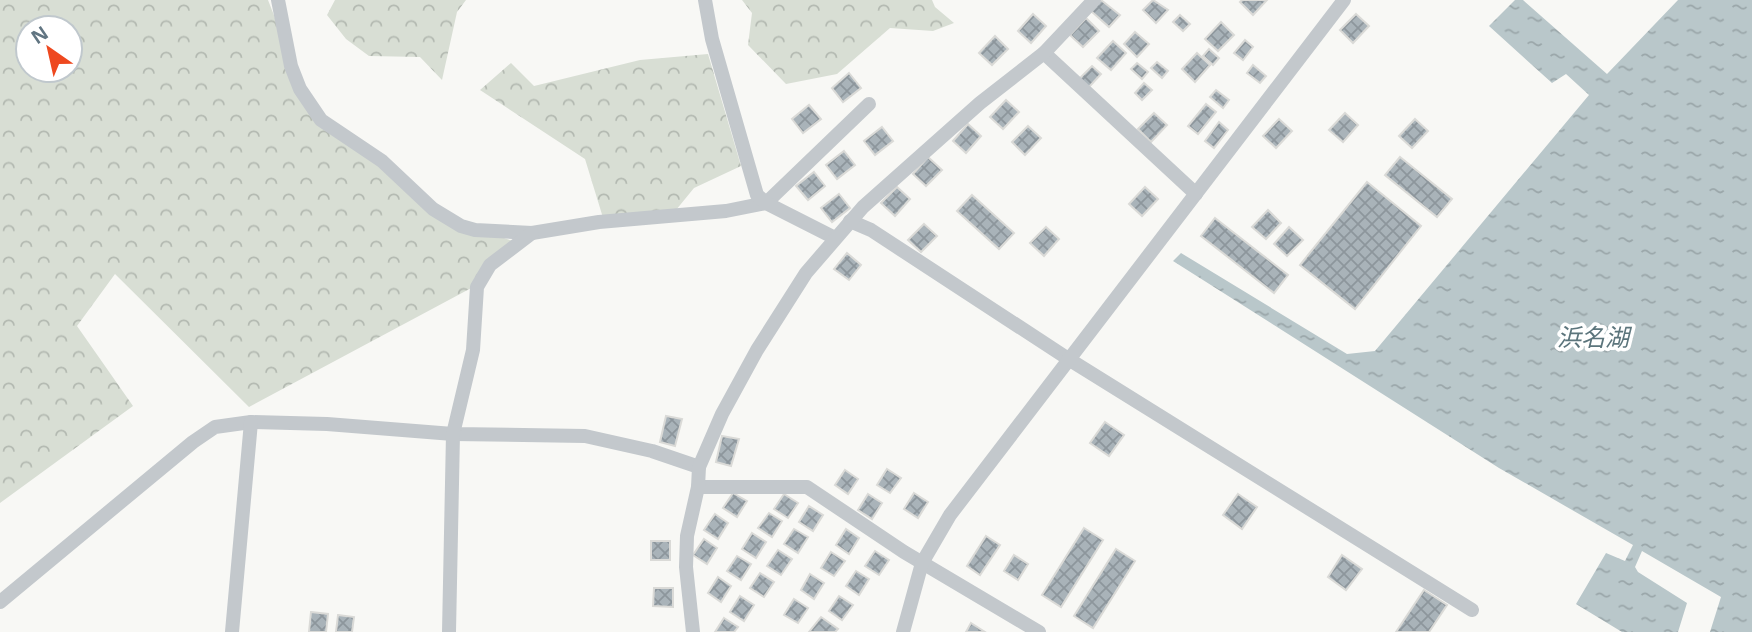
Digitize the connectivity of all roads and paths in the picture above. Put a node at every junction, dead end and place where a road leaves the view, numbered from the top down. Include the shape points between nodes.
1 (278, 0) edge
2 (705, 0) edge
3 (1094, 0) edge
4 (1343, 0) edge
5 (1044, 53) junction
6 (869, 104) dead end
7 (1196, 194) junction
8 (766, 203) junction
9 (850, 221) junction
10 (532, 233) junction
11 (835, 238) junction
12 (1070, 360) junction
13 (251, 422) junction
14 (453, 434) junction
15 (699, 467) junction
16 (698, 487) junction
17 (922, 563) junction
18 (0, 602) edge
19 (1472, 610) dead end
20 (232, 632) edge
21 (449, 632) edge
22 (694, 632) edge
23 (903, 632) edge
24 (1039, 632) edge

1 - 10 street via 291,66 321,120 461,226 496,233
2 - 8 street via 757,195
3 - 5 street
4 - 7 street
5 - 7 street
5 - 9 street via 901,170
6 - 8 street
7 - 12 street
8 - 10 street
8 - 11 street
9 - 11 street
9 - 12 street via 871,230
10 - 14 street via 490,265 477,287 472,350
11 - 15 street via 806,273 757,350
12 - 17 street via 950,515
12 - 19 street
13 - 14 street
13 - 18 street via 215,427 193,442
13 - 20 street
14 - 15 street via 584,436
14 - 21 street
15 - 16 street
16 - 17 street via 807,487
16 - 22 street via 686,567
17 - 23 street
17 - 24 street

